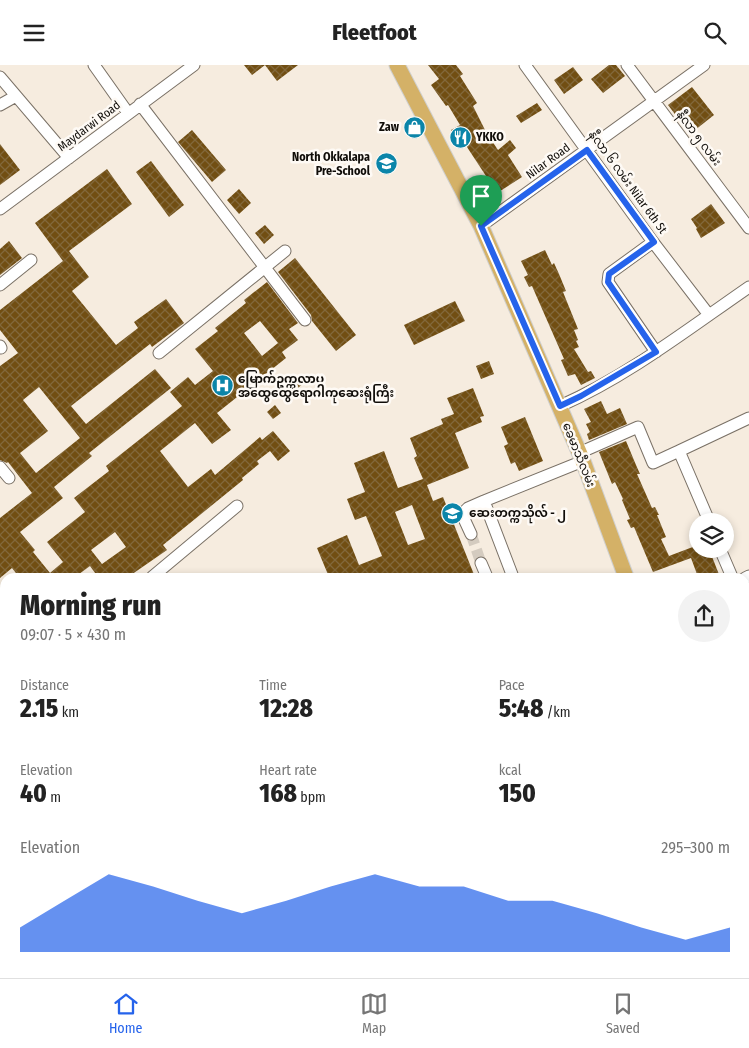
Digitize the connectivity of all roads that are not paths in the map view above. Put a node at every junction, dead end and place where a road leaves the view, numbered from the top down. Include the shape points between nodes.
1 (94, 65) edge
2 (397, 65) edge
3 (525, 65) edge
4 (627, 65) edge
5 (704, 65) edge
6 (191, 66) edge
7 (0, 77) edge
8 (16, 96) junction
9 (654, 101) junction
10 (140, 104) junction
11 (0, 105) edge
12 (128, 113) junction
13 (587, 150) junction
14 (69, 157) junction
15 (0, 209) edge
16 (481, 226) junction
17 (749, 228) edge
18 (654, 242) junction
19 (285, 251) dead end
20 (31, 260) dead end
21 (266, 267) junction
22 (0, 285) edge
23 (749, 287) edge
24 (709, 315) junction
25 (305, 320) dead end
26 (656, 352) junction
27 (159, 353) dead end
28 (560, 406) junction
29 (749, 418) edge
30 (679, 451) junction
31 (581, 457) junction
32 (0, 467) edge
33 (9, 478) dead end
34 (484, 501) junction
35 (237, 506) dead end
36 (706, 513) edge
37 (471, 534) tunnel mouth
38 (724, 558) edge
39 (481, 563) tunnel mouth
40 (157, 573) edge
41 (485, 573) edge
42 (511, 573) edge
43 (622, 573) edge
44 (730, 573) edge

1 - 12 street
2 - 16 main road, ခေမာသီလမ်း
3 - 13 street, နီလာ ၆ လမ်း Nilar 6th St
4 - 9 street, နီလာ ၅ လမ်း
5 - 9 street, Nilar Road
6 - 10 street, Maydarwi Road
7 - 8 street
8 - 11 street
8 - 14 street
9 - 13 street, Nilar Road
9 - 17 street, နီလာ ၅ လမ်း
10 - 12 street, Maydarwi Road
10 - 21 street
12 - 14 street, Maydarwi Road
13 - 16 street, Nilar Road
13 - 18 street, နီလာ ၆ လမ်း Nilar 6th St
14 - 15 street, Maydarwi Road
16 - 28 main road, ခေမာသီလမ်း
18 - 24 street, နီလာ ၆ လမ်း Nilar 6th St
18 - 26 street via 609,274 608,282
19 - 21 street
20 - 22 street
21 - 25 street
21 - 27 street
23 - 24 street
24 - 26 street
26 - 28 street
28 - 31 main road, ခေမာသီလမ်း
29 - 30 street
30 - 31 street via 653,463 638,427
30 - 36 street
31 - 34 street
31 - 43 main road, ခေမာသီလမ်း
32 - 33 street
34 - 37 street via 465,511 465,521
34 - 42 street
35 - 40 street
38 - 44 street
39 - 41 street

